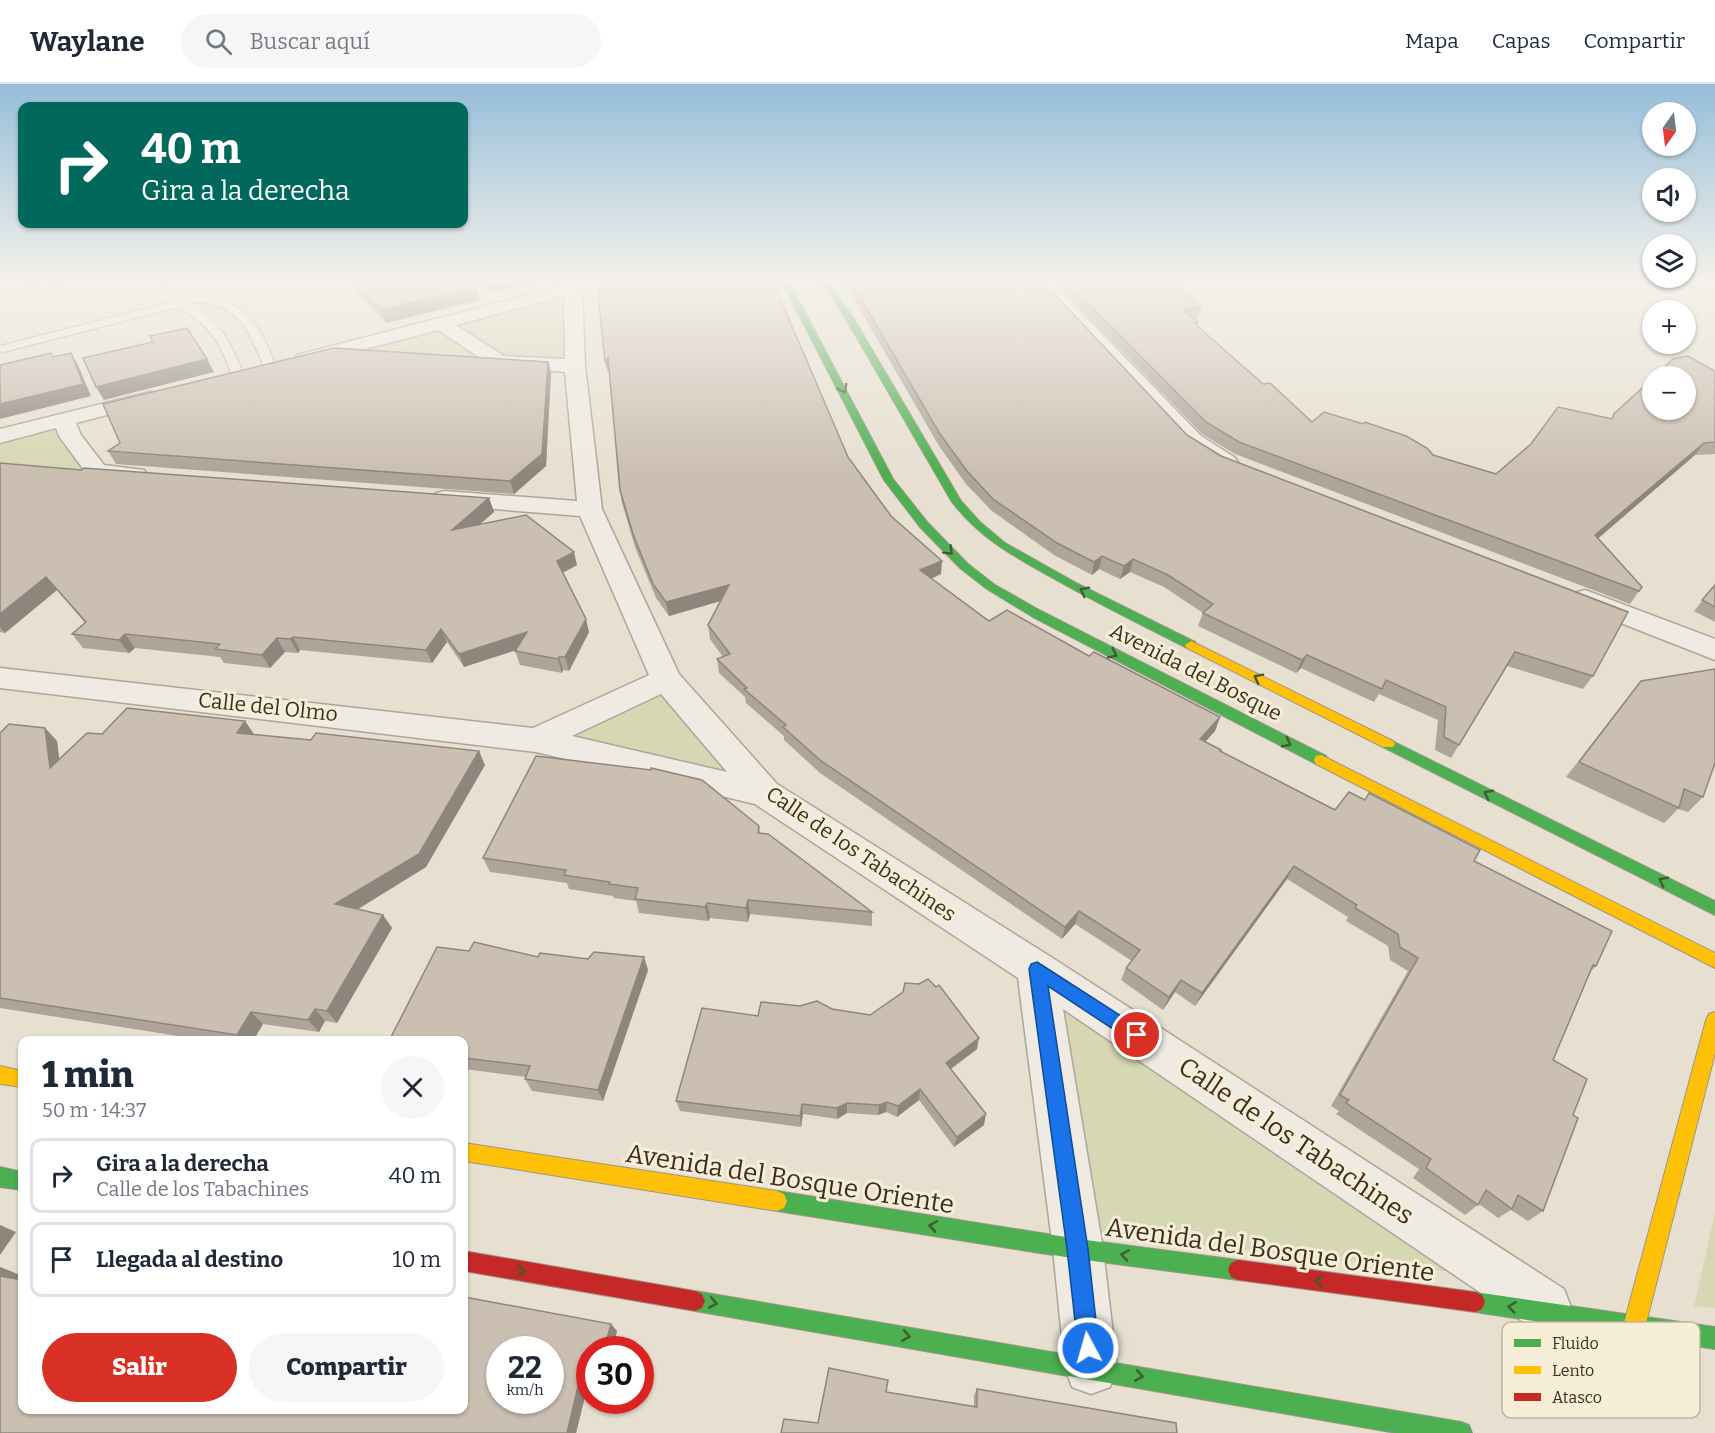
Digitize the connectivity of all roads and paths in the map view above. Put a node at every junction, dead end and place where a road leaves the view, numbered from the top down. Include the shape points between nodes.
1 (18, 345) edge
2 (236, 345) edge
3 (251, 345) edge
4 (359, 345) edge
5 (474, 345) edge
6 (576, 345) edge
7 (821, 345) edge
8 (865, 345) edge
9 (1102, 345) edge
10 (0, 350) edge
11 (337, 351) junction
12 (395, 355) edge
13 (464, 360) edge
14 (499, 362) junction
15 (575, 366) junction
16 (270, 367) junction
17 (238, 375) junction
18 (215, 381) edge
19 (169, 393) edge
20 (64, 420) junction
21 (0, 436) edge
22 (65, 470) edge
23 (1245, 470) edge
24 (97, 472) junction
25 (156, 476) edge
26 (426, 497) edge
27 (590, 509) junction
28 (1568, 592) edge
29 (1715, 650) edge
30 (2, 679) edge
31 (666, 679) junction
32 (536, 740) junction
33 (765, 793) junction
34 (1715, 908) edge
35 (1715, 960) edge
36 (1037, 969) junction
37 (1715, 1020) edge
38 (0, 1075) edge
39 (18, 1078) edge
40 (468, 1153) edge
41 (0, 1177) edge
42 (18, 1180) edge
43 (1078, 1249) junction
44 (468, 1262) edge
45 (1555, 1313) junction
46 (1606, 1322) edge
47 (1635, 1322) edge
48 (1700, 1336) edge
49 (1715, 1338) edge
50 (1090, 1368) junction
51 (1461, 1433) edge

1 - 10 lane
2 - 17 lane
3 - 16 lane
4 - 11 street
5 - 14 street
6 - 15 street, Calle de los Tabachines
7 -> 35 street, Avenida del Bosque via 890,482 933,536 965,567 1000,592 1084,639
34 -> 8 street, Avenida del Bosque via 1074,586 1001,545 957,502
9 - 23 street via 1193,441
11 - 12 street
11 - 16 street
13 - 14 street
14 - 15 street
15 - 27 street, Calle de los Tabachines
16 - 17 street
17 - 18 street
19 - 20 street
20 - 21 street
20 - 24 street via 70,436
22 - 24 street
24 - 25 street
26 - 27 street
27 - 31 street, Calle de los Tabachines
28 - 29 street
30 - 32 street, Calle del Olmo
31 - 32 street
31 - 33 street, Calle de los Tabachines
32 - 33 street, Calle del Olmo
33 - 36 street, Calle de los Tabachines
36 - 43 street
36 - 45 street, Calle de los Tabachines
37 - 47 street
38 - 39 street
43 -> 40 street, Avenida del Bosque Oriente
41 - 42 street
45 -> 43 street, Avenida del Bosque Oriente
43 - 50 street
44 -> 50 street
45 - 46 street, Avenida del Bosque Oriente
48 - 49 street, Avenida del Bosque Oriente
50 -> 51 street

